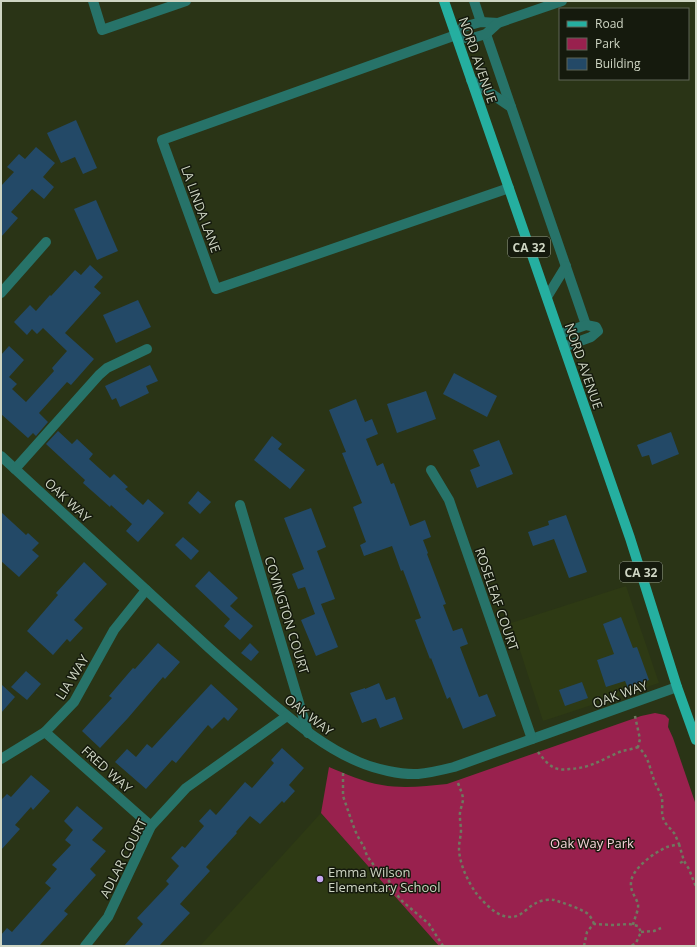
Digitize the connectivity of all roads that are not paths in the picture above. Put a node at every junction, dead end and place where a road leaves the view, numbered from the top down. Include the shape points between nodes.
1 (93, 1) edge
2 (186, 1) edge
3 (444, 1) edge
4 (474, 1) edge
5 (557, 2) edge
6 (481, 22) junction
7 (498, 23) junction
8 (486, 34) junction
9 (456, 35) junction
10 (471, 80) junction
11 (511, 107) junction
12 (509, 188) junction
13 (46, 242) dead end
14 (566, 266) junction
15 (1, 293) edge
16 (546, 296) junction
17 (586, 325) junction
18 (560, 334) junction
19 (564, 347) junction
20 (146, 349) dead end
21 (1, 456) edge
22 (15, 469) junction
23 (431, 470) dead end
24 (240, 505) dead end
25 (146, 590) junction
26 (677, 687) junction
27 (287, 716) junction
28 (45, 732) junction
29 (308, 733) junction
30 (532, 739) junction
31 (696, 740) edge
32 (1, 759) edge
33 (151, 826) junction
34 (85, 946) edge

1 - 2 street via 102,30
3 - 9 main road, NORD AVENUE / CA 32
4 - 6 street, NORD AVENUE
5 - 7 street
6 - 7 street
6 - 9 street via 463,27
7 - 8 street
8 - 9 street via 468,39
8 - 11 street, NORD AVENUE
9 - 10 main road, NORD AVENUE / CA 32
9 - 12 street, LA LINDA LANE via 162,140 216,289
10 - 11 street
10 - 12 main road, NORD AVENUE / CA 32
11 - 14 street, NORD AVENUE
12 - 16 main road, NORD AVENUE / CA 32
13 - 15 street
14 - 16 street
14 - 17 street, NORD AVENUE
16 - 18 main road, NORD AVENUE / CA 32
17 - 18 street
17 - 19 street via 597,329 592,337
18 - 19 main road, NORD AVENUE / CA 32
19 - 26 main road, NORD AVENUE / CA 32 via 630,538
20 - 22 street via 107,368
21 - 22 street, OAK WAY
22 - 25 street, OAK WAY
23 - 30 street, ROSELEAF COURT via 449,500
24 - 29 street, COVINGTON COURT
25 - 27 street, OAK WAY
25 - 28 street, LIA WAY via 114,630 74,702
26 - 30 street, OAK WAY
26 - 31 main road, NORD AVENUE / CA 32
27 - 29 street, OAK WAY
27 - 33 street, ADLAR COURT via 186,788
28 - 32 street, LIA WAY
28 - 33 street, FRED WAY
29 - 30 street, OAK WAY via 333,750 360,763 395,772 418,774 454,767
33 - 34 street, ADLAR COURT via 108,917

